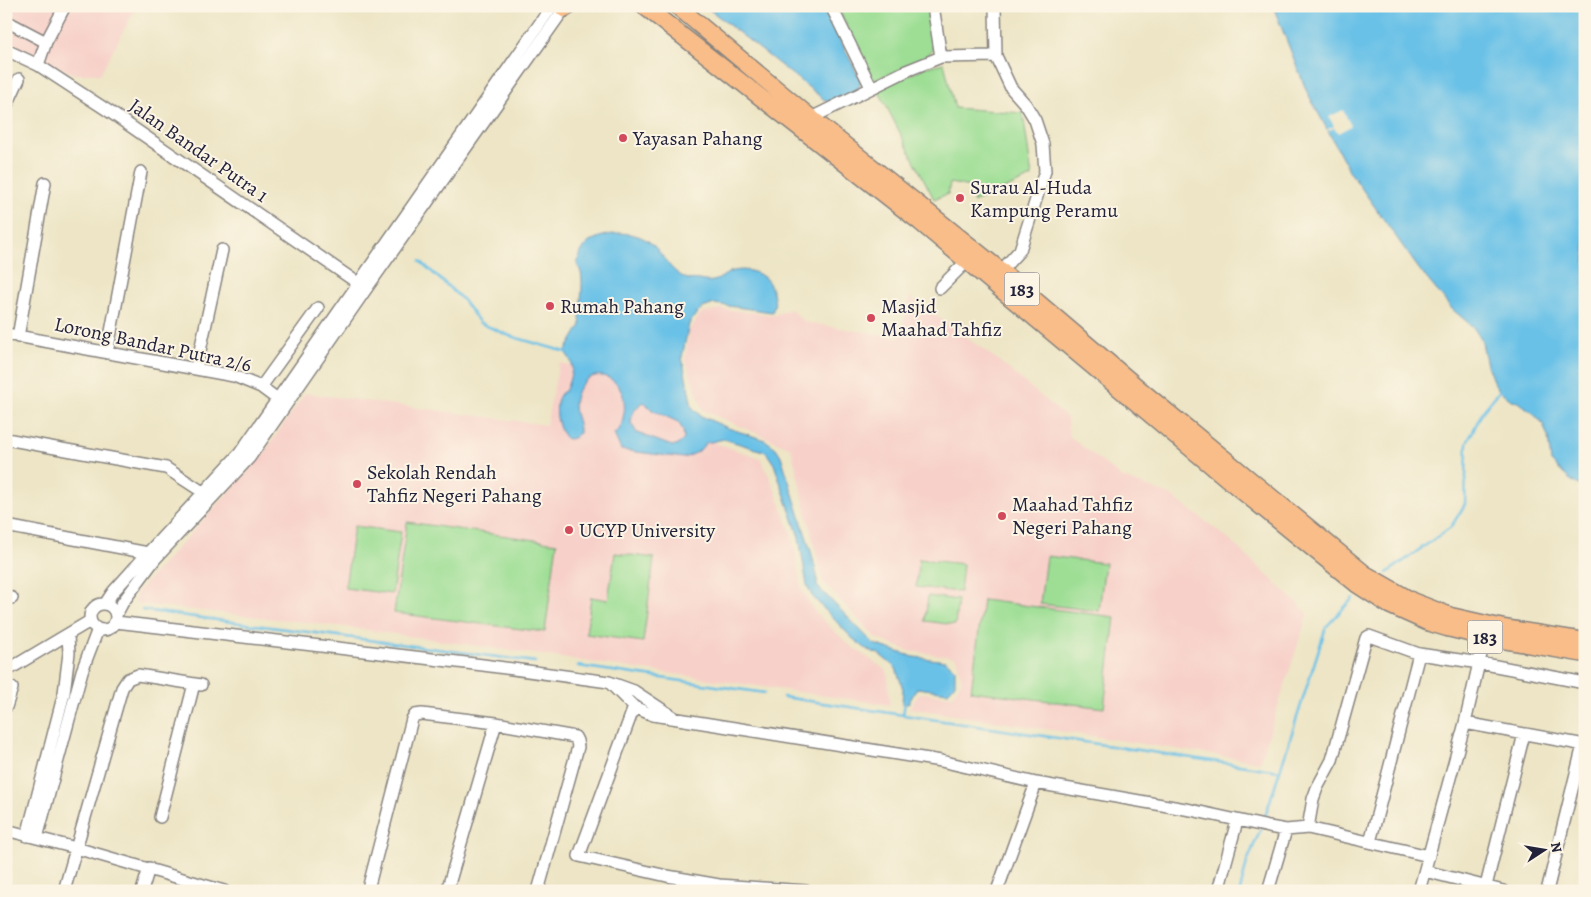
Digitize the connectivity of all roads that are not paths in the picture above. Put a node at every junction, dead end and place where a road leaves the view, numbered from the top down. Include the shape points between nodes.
1 (65, 6) edge
2 (631, 6) edge
3 (644, 6) edge
4 (662, 6) edge
5 (677, 6) edge
6 (831, 6) edge
7 (933, 6) edge
8 (995, 6) edge
9 (563, 7) edge
10 (6, 21) edge
11 (665, 23) junction
12 (708, 32) junction
13 (46, 42) junction
14 (6, 50) edge
15 (996, 56) junction
16 (940, 57) junction
17 (38, 65) junction
18 (19, 79) dead end
19 (871, 87) junction
20 (6, 107) edge
21 (811, 118) junction
22 (141, 172) dead end
23 (45, 183) dead end
24 (222, 250) dead end
25 (967, 261) junction
26 (1001, 271) junction
27 (363, 286) junction
28 (940, 288) dead end
29 (318, 308) dead end
30 (6, 334) edge
31 (18, 336) junction
32 (107, 353) junction
33 (196, 369) junction
34 (261, 387) junction
35 (282, 403) junction
36 (6, 439) edge
37 (208, 496) junction
38 (6, 526) edge
39 (148, 553) junction
40 (1362, 580) junction
41 (1392, 597) junction
42 (105, 604) junction
43 (116, 618) junction
44 (94, 625) junction
45 (68, 635) junction
46 (1485, 637) junction
47 (1585, 642) edge
48 (1419, 654) junction
49 (1585, 654) edge
50 (1480, 663) junction
51 (6, 671) edge
52 (609, 682) junction
53 (1585, 683) edge
54 (12, 688) dead end
55 (6, 707) edge
56 (634, 707) junction
57 (673, 717) junction
58 (1465, 723) junction
59 (496, 724) junction
60 (1524, 734) junction
61 (1584, 745) edge
62 (1036, 782) junction
63 (160, 817) dead end
64 (1237, 821) junction
65 (1308, 828) junction
66 (6, 830) edge
67 (1286, 830) junction
68 (32, 837) junction
69 (1370, 842) junction
70 (76, 848) junction
71 (1429, 856) junction
72 (149, 868) junction
73 (1425, 871) junction
74 (1486, 886) junction
75 (718, 888) edge
76 (368, 889) dead end
77 (219, 890) edge
78 (64, 891) edge
79 (142, 891) edge
80 (447, 891) edge
81 (538, 891) edge
82 (806, 891) edge
83 (997, 891) edge
84 (1218, 891) edge
85 (1268, 891) edge
86 (1419, 891) edge
87 (1503, 891) edge
88 (1547, 891) edge

1 - 13 street
2 - 11 highway
3 - 11 highway, 183
4 - 12 highway via 691,29
5 - 12 highway, 183
6 - 19 street
7 - 16 street
8 - 15 street
9 - 27 street
10 - 13 street
11 - 25 highway, 183
12 - 21 highway, 183
13 - 17 street
14 - 17 street, Jalan Bandar Putra 1
15 - 16 street
15 - 26 street via 1011,88 1035,120 1043,144 1044,162 1043,178 1024,241 1016,256
16 - 19 street
17 - 27 street, Jalan Bandar Putra 1
18 - 20 street
19 - 21 street
21 - 26 highway, 183
22 - 32 street
23 - 31 street
24 - 33 street
25 - 28 street
25 - 40 highway, 183 via 1242,491
26 - 40 highway, 183
27 - 35 street
29 - 34 street
30 - 31 street, Lorong Bandar Putra 2/6
31 - 32 street, Lorong Bandar Putra 2/6
32 - 33 street, Lorong Bandar Putra 2/6
33 - 34 street, Lorong Bandar Putra 2/6 via 234,376
34 - 35 street, Lorong Bandar Putra 2/6
35 - 37 street via 249,458
36 - 37 street via 166,468
37 - 39 street
37 - 43 street via 155,559 123,602
38 - 39 street
39 - 42 street
40 - 41 highway, 183
41 - 46 highway, 183 via 1434,624
41 - 47 highway, 183 via 1451,616
42 - 43 street via 112,607
42 - 44 street via 93,608
43 - 44 street via 110,628
43 - 52 street
44 - 45 street
44 - 68 street
45 - 51 street
45 - 68 street via 64,693
46 - 49 highway, 183
46 - 50 street
48 - 50 street
48 - 65 street via 1369,636 1366,638 1332,760 1313,800
48 - 69 street
50 - 53 street
50 - 58 street
52 - 56 street
52 - 57 street via 634,691
54 - 55 street
56 - 57 street via 653,715
56 - 75 street via 578,856
57 - 62 street via 941,761
58 - 60 street
58 - 71 street
59 - 76 street via 422,714 412,719
59 - 80 street
59 - 81 street via 575,737 578,741
60 - 61 street
60 - 74 street
61 - 88 street
62 - 64 street
62 - 83 street
63 - 70 street via 198,684 138,675 128,679 122,688
64 - 67 street
64 - 84 street
65 - 67 street
65 - 69 street
66 - 68 street
67 - 85 street
68 - 70 street
69 - 71 street
70 - 72 street
70 - 78 street
71 - 73 street
72 - 77 street
72 - 79 street
73 - 74 street
73 - 86 street
74 - 87 street
75 - 82 street

